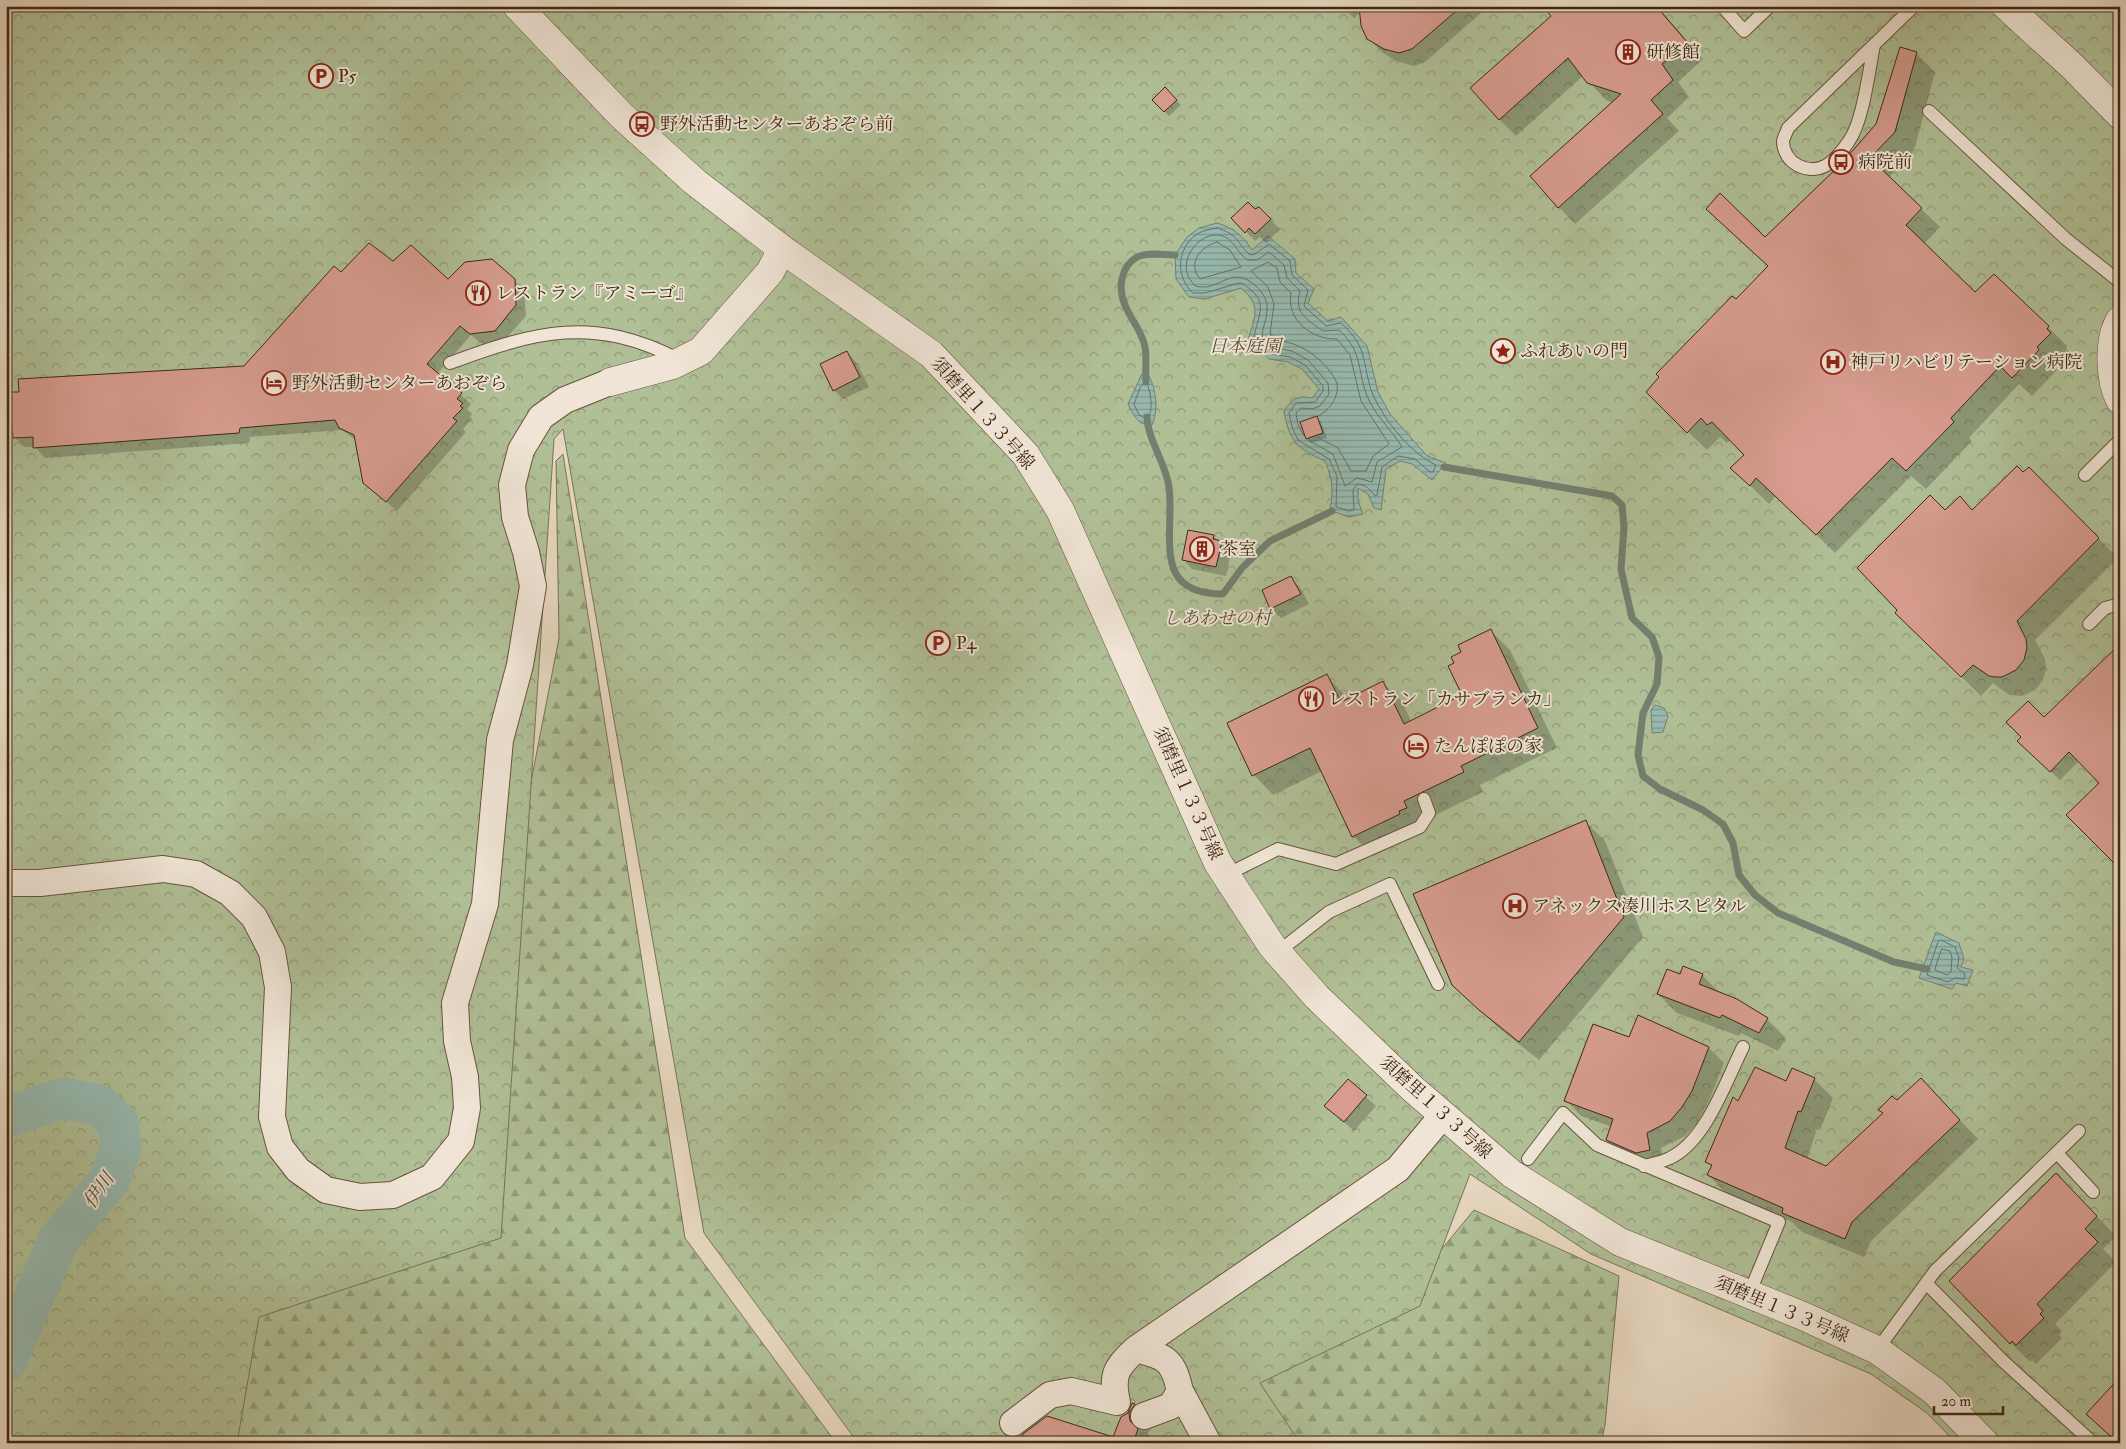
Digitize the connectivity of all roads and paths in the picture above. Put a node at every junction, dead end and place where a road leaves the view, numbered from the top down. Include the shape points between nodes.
1 (518, 6) edge
2 (1722, 6) edge
3 (1770, 6) edge
4 (1914, 6) edge
5 (2006, 6) edge
6 (1874, 45) junction
7 (1929, 111) dead end
8 (2120, 115) edge
9 (782, 249) junction
10 (2120, 282) edge
11 (2120, 320) edge
12 (682, 361) junction
13 (450, 363) dead end
14 (610, 382) joint
15 (2120, 400) edge
16 (2120, 440) edge
17 (2086, 475) dead end
18 (2120, 604) edge
19 (2089, 624) dead end
20 (1424, 799) dead end
21 (1226, 875) junction
22 (6, 883) edge
23 (1278, 952) junction
24 (1438, 984) dead end
25 (1743, 1047) dead end
26 (1443, 1115) junction
27 (2080, 1131) dead end
28 (2057, 1153) junction
29 (1644, 1166) junction
30 (1523, 1167) junction
31 (2093, 1192) dead end
32 (1926, 1283) junction
33 (1749, 1294) junction
34 (1136, 1349) junction
35 (1877, 1350) junction
36 (1180, 1391) junction
37 (1128, 1409) junction
38 (1013, 1422) dead end
39 (1208, 1443) edge
40 (1984, 1443) edge
41 (2093, 1443) edge

1 - 9 street, 須磨里１３３号線 via 620,115 695,182
2 - 3 lane via 1744,31
4 - 6 lane
5 - 8 street
6 - 6 lane via 1856,127 1849,141 1827,165 1806,170 1800,167 1786,154 1783,140 1788,128
7 - 10 lane via 2066,239
9 - 12 street via 770,272 701,351
9 - 21 street, 須磨里１３３号線 via 931,354 1026,455 1060,510
11 - 15 street via 2111,358 2114,389
12 - 13 lane via 653,346 590,332 551,333 520,339
12 - 14 street
14 - 22 street via 565,400 541,417 521,450 512,485 515,517 533,586 520,665 500,740 485,904 455,1003 467,1108 461,1141 432,1177 393,1195 360,1198 326,1190 298,1170 280,1147 272,1117 278,987 272,952 254,917 230,893 196,874 162,869 40,883
16 - 17 lane
18 - 19 lane via 2105,608
20 - 21 lane via 1429,813 1420,827 1336,864 1278,849
21 - 23 street, 須磨里１３３号線
23 - 24 lane via 1328,912 1390,884
23 - 26 street, 須磨里１３３号線 via 1317,997
25 - 29 lane via 1710,1115 1693,1141 1671,1158
26 - 30 street, 須磨里１３３号線
26 - 34 street via 1398,1169
27 - 28 lane
28 - 31 lane
28 - 32 lane
29 - 30 lane via 1597,1145 1563,1113
29 - 33 lane via 1779,1222
30 - 33 street, 須磨里１３３号線 via 1620,1242
32 - 35 lane
32 - 41 lane via 2003,1361
33 - 35 street, 須磨里１３３号線
34 - 36 street via 1159,1355 1175,1369
34 - 37 street via 1119,1364 1113,1384
35 - 40 street, 須磨里１３３号線 via 1934,1391
36 - 37 street via 1171,1406
36 - 39 street
37 - 38 street via 1071,1391 1050,1395

